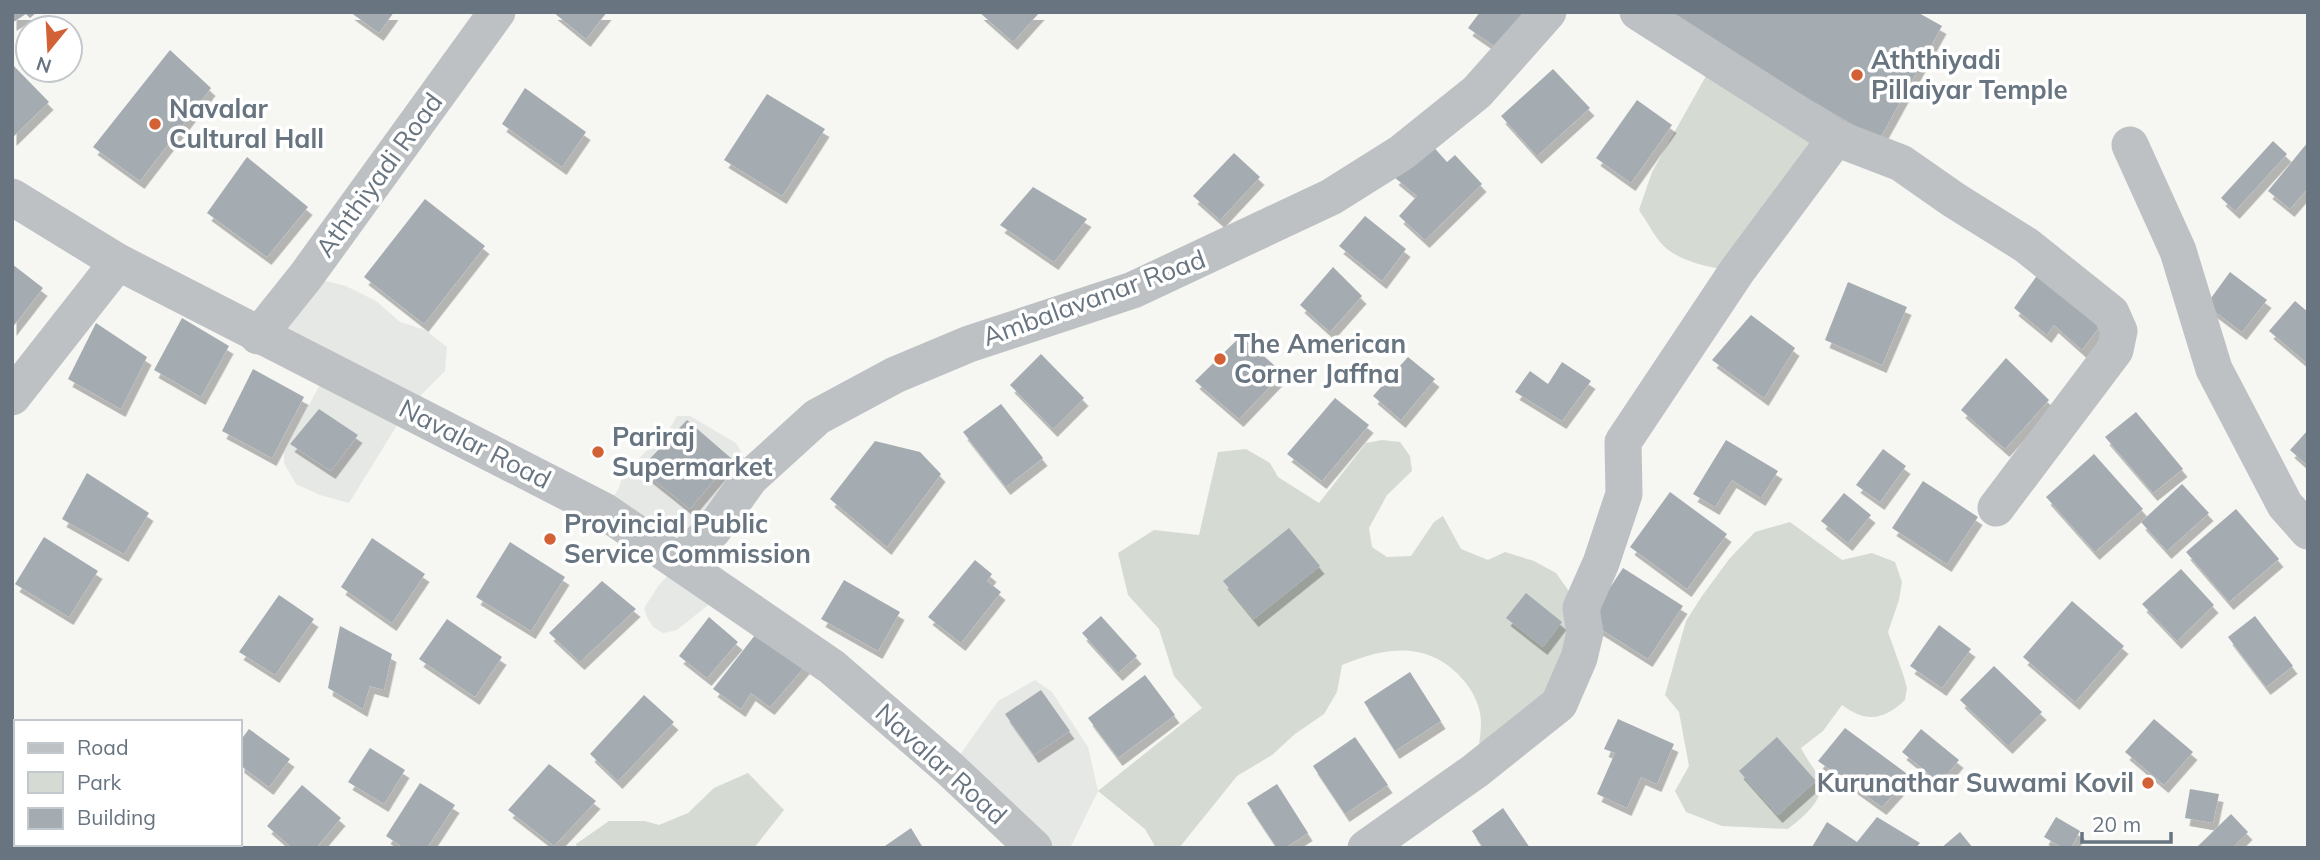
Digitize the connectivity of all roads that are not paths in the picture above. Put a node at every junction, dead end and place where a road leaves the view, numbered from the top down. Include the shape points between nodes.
1 (497, 12) edge
2 (1548, 12) edge
3 (1638, 12) edge
4 (1836, 138) junction
5 (2130, 145) dead end
6 (12, 197) edge
7 (118, 262) junction
8 (258, 336) junction
9 (12, 397) edge
10 (1996, 508) dead end
11 (2308, 531) edge
12 (679, 562) junction
13 (1034, 848) edge
14 (1366, 848) edge

1 - 8 street, Aththiyadi Road
2 - 12 street, Ambalavanar Road via 1477,92 1401,153 1331,197 1133,290 969,344 895,374 817,417 750,478 713,530
3 - 4 street
4 - 10 street via 1901,163 2026,245 2111,313 2119,331 2115,351
4 - 14 street via 1737,271 1623,442 1625,494 1581,608 1585,634 1559,705
5 - 11 street via 2178,251 2214,369 2285,505
6 - 7 street, Navalar Road
7 - 8 street, Navalar Road
7 - 9 street
8 - 12 street, Navalar Road via 580,498
12 - 13 street, Navalar Road via 832,667

